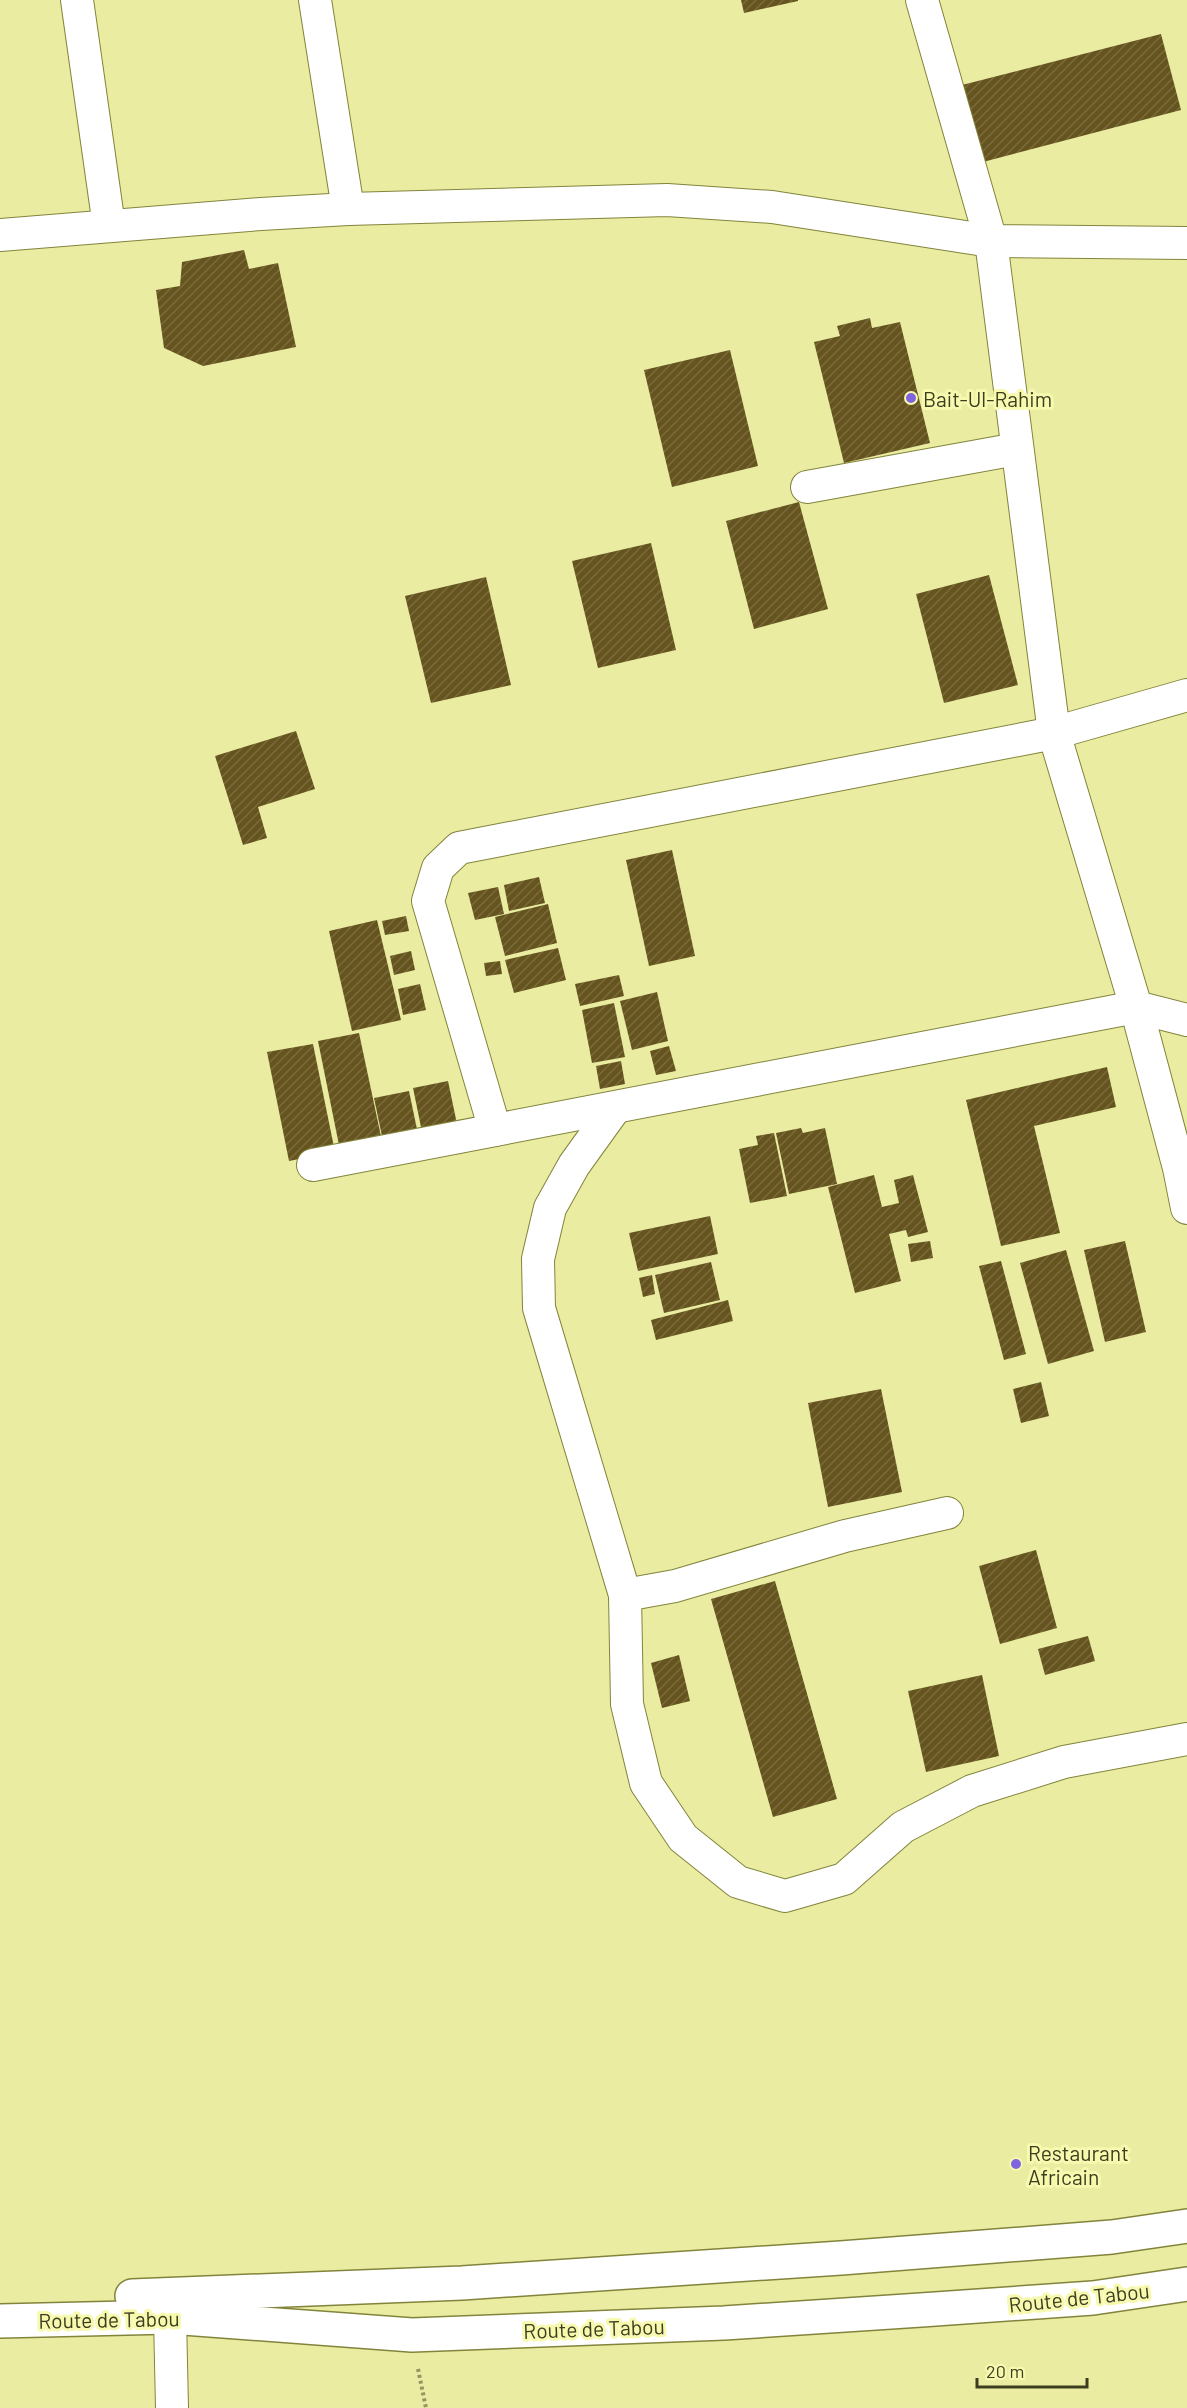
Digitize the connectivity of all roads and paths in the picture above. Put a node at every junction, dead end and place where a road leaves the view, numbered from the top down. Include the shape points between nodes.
1 (77, 0) edge
2 (315, 0) edge
3 (922, 0) edge
4 (348, 209) junction
5 (109, 226) junction
6 (0, 235) edge
7 (992, 241) junction
8 (1187, 243) edge
9 (1017, 449) junction
10 (807, 487) dead end
11 (1187, 695) edge
12 (1054, 733) junction
13 (1136, 1007) junction
14 (1187, 1020) edge
15 (615, 1108) junction
16 (495, 1130) junction
17 (313, 1165) dead end
18 (1187, 1209) edge
19 (947, 1513) dead end
20 (625, 1595) junction
21 (1187, 1739) edge
22 (1187, 2226) edge
23 (1187, 2284) edge
24 (0, 2301) edge
25 (170, 2317) junction
26 (0, 2321) edge
27 (172, 2408) edge

1 - 5 street
2 - 4 street
3 - 7 street
4 - 5 street
4 - 7 street via 667,200 771,207
5 - 6 street
7 - 8 street
7 - 9 street
9 - 10 street
9 - 12 street
11 - 12 street
12 - 13 street
12 - 16 street via 459,848 438,868 428,901
13 - 14 street
13 - 15 street
13 - 18 street
15 - 16 street
15 - 20 street via 574,1165 550,1208 538,1259 539,1308
16 - 17 street
19 - 20 street via 845,1536 675,1586
20 - 21 street via 627,1704 646,1782 683,1838 738,1882 785,1896 844,1879 903,1827 972,1791 1064,1762
22 - 24 main road, Route de Tabou via 1112,2237 462,2283
23 - 25 main road, Route de Tabou via 1093,2298 932,2310 412,2336
25 - 26 main road, Route de Tabou
25 - 27 street

